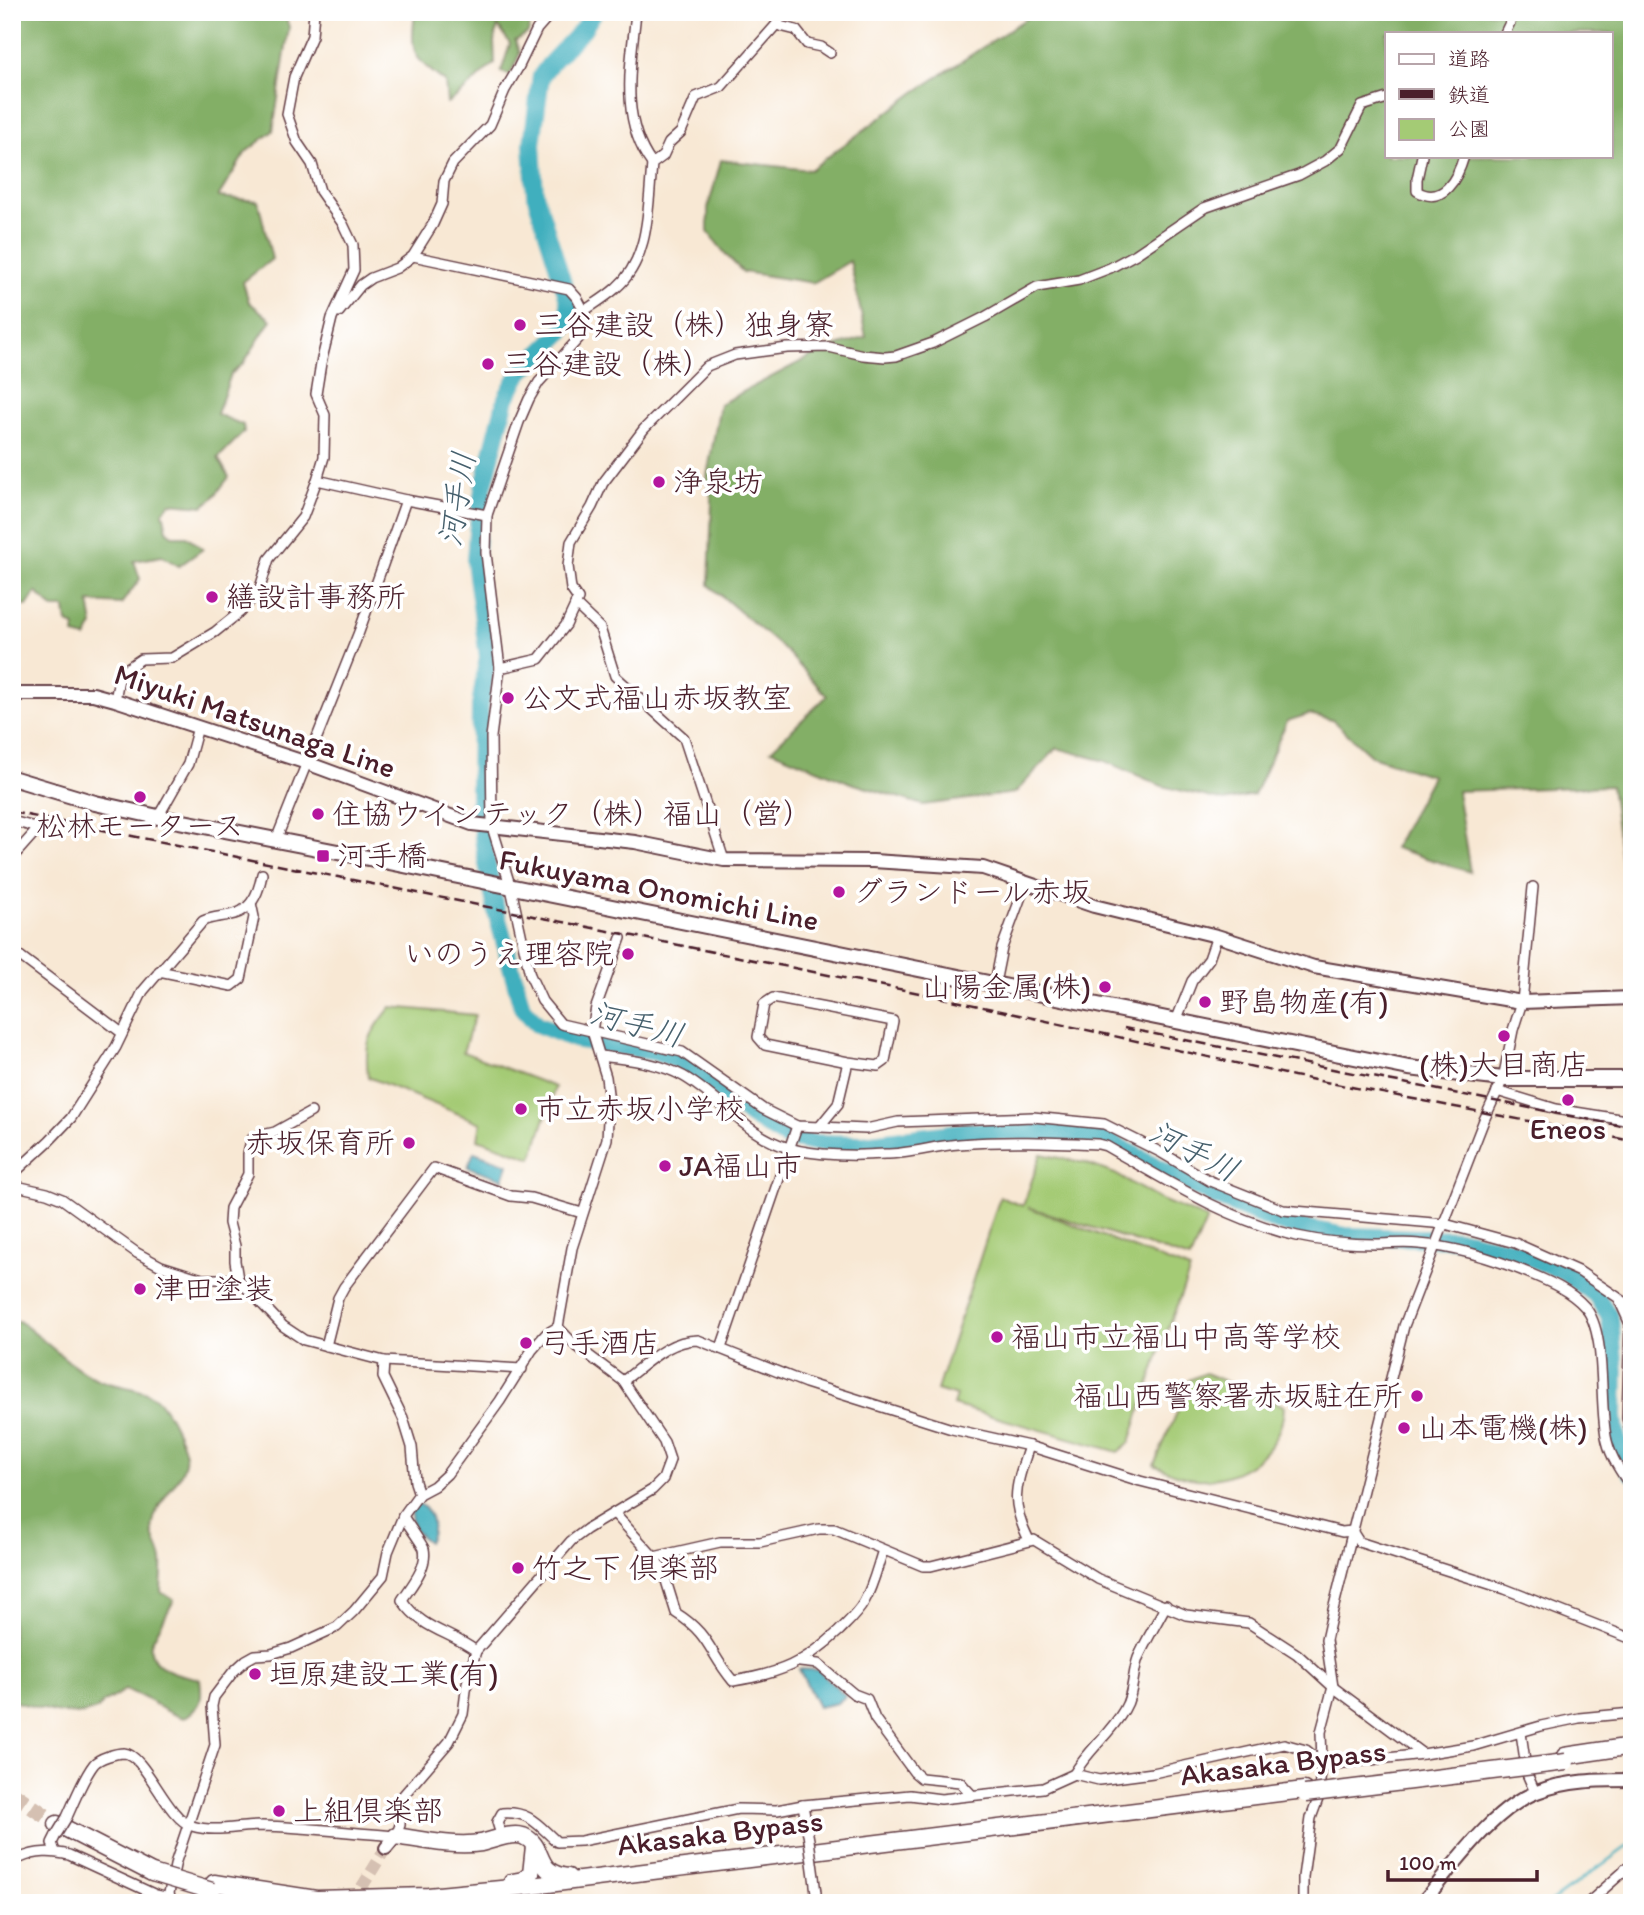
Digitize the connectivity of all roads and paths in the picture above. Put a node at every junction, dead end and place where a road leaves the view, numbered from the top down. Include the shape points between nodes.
1 (314, 12) edge
2 (552, 12) edge
3 (636, 12) edge
4 (784, 12) edge
5 (1515, 12) edge
6 (776, 25) junction
7 (1505, 32) edge
8 (831, 53) dead end
9 (1385, 99) edge
10 (1422, 158) edge
11 (1463, 158) edge
12 (652, 164) junction
13 (413, 256) junction
14 (584, 311) junction
15 (332, 318) junction
16 (317, 480) junction
17 (406, 500) junction
18 (485, 515) junction
19 (575, 604) junction
20 (500, 668) junction
21 (12, 694) edge
22 (115, 700) junction
23 (198, 727) junction
24 (307, 763) junction
25 (12, 778) edge
26 (158, 817) junction
27 (12, 821) edge
28 (485, 826) junction
29 (276, 840) junction
30 (12, 859) edge
31 (723, 860) junction
32 (262, 874) dead end
33 (1026, 883) junction
34 (507, 887) junction
35 (1532, 887) dead end
36 (251, 903) junction
37 (1217, 936) junction
38 (621, 938) dead end
39 (12, 950) edge
40 (159, 971) junction
41 (995, 983) junction
42 (1632, 998) edge
43 (1522, 1002) junction
44 (1176, 1021) junction
45 (121, 1033) junction
46 (593, 1033) junction
47 (600, 1053) junction
48 (848, 1062) junction
49 (1632, 1079) edge
50 (1500, 1085) junction
51 (311, 1112) dead end
52 (1632, 1121) edge
53 (820, 1126) junction
54 (797, 1128) junction
55 (791, 1147) junction
56 (12, 1175) edge
57 (12, 1185) edge
58 (582, 1213) junction
59 (1444, 1226) junction
60 (1437, 1244) junction
61 (238, 1279) junction
62 (1619, 1300) junction
63 (1632, 1307) edge
64 (558, 1328) junction
65 (326, 1346) junction
66 (721, 1348) junction
67 (384, 1361) junction
68 (522, 1369) junction
69 (623, 1381) junction
70 (1632, 1438) edge
71 (1029, 1446) junction
72 (1632, 1488) edge
73 (419, 1494) junction
74 (614, 1513) junction
75 (403, 1516) junction
76 (1352, 1531) junction
77 (1029, 1540) junction
78 (883, 1550) junction
79 (654, 1557) junction
80 (1166, 1605) junction
81 (1632, 1639) edge
82 (476, 1651) junction
83 (798, 1662) junction
84 (1333, 1687) junction
85 (1632, 1713) edge
86 (1521, 1733) junction
87 (1632, 1746) edge
88 (1423, 1754) junction
89 (1632, 1754) edge
90 (1566, 1759) junction
91 (1322, 1763) junction
92 (1074, 1774) junction
93 (1527, 1774) junction
94 (1632, 1780) edge
95 (1535, 1792) junction
96 (1309, 1794) junction
97 (972, 1796) junction
98 (803, 1805) junction
99 (189, 1826) junction
100 (502, 1838) junction
101 (391, 1842) junction
102 (534, 1846) junction
103 (55, 1852) junction
104 (20, 1858) dead end
105 (154, 1869) junction
106 (1629, 1870) edge
107 (584, 1879) junction
108 (213, 1887) junction
109 (541, 1889) junction
110 (427, 1899) edge
111 (170, 1900) edge
112 (275, 1903) edge
113 (470, 1903) edge
114 (810, 1903) edge
115 (1303, 1903) edge
116 (1422, 1903) edge
117 (1588, 1903) edge

1 - 15 street via 312,36 294,78 287,114 320,191 352,245 354,270
2 - 13 street via 537,29 490,125 453,163 444,181 442,204
3 - 12 street via 628,86 630,112
4 - 6 street
5 - 7 street
6 - 8 street via 796,30 807,44
6 - 12 street via 721,87 696,96 681,132
9 - 19 street via 1362,106 1341,148 1325,161 1299,175 1204,208 1110,268 1079,280 1037,287 933,343 885,357 829,347 787,348 735,355 707,366 644,429 603,483 571,542 568,566 571,589 578,599
10 - 11 street via 1418,191 1433,197 1456,180
12 - 14 street via 642,244 629,273 617,288
13 - 14 street via 569,289
13 - 15 street via 361,285
14 - 18 street via 579,338 539,382 526,406
15 - 16 street via 316,394 325,415 324,457
16 - 17 street
16 - 22 street via 303,517 269,559 259,591 240,612 172,658 141,659 129,667 119,679
17 - 18 street
17 - 24 street
18 - 20 street
19 - 20 street via 566,625 538,659
19 - 31 street via 600,628 615,676 684,738
20 - 28 street
21 - 22 main road, Miyuki Matsunaga Line via 93,694
22 - 23 main road, Miyuki Matsunaga Line
23 - 24 main road, Miyuki Matsunaga Line
23 - 26 street via 188,764
24 - 28 main road, Miyuki Matsunaga Line
24 - 29 street
25 - 26 main road, Fukuyama Onomichi Line
26 - 29 main road, Fukuyama Onomichi Line
27 - 30 street via 36,831
28 - 31 main road, Miyuki Matsunaga Line via 635,842
28 - 34 street
29 - 34 main road, Fukuyama Onomichi Line
31 - 33 main road, Miyuki Matsunaga Line via 957,865 983,868
32 - 36 street
33 - 37 main road, Miyuki Matsunaga Line via 1094,906
33 - 41 street via 1002,948
34 - 41 main road, Fukuyama Onomichi Line
34 - 46 street via 530,975 542,1001 561,1024
35 - 43 street
36 - 40 street via 235,914 203,921
36 - 40 street via 254,917 236,985
37 - 43 main road, Miyuki Matsunaga Line via 1314,967
37 - 44 street
38 - 46 street via 596,1007
39 - 45 street
40 - 45 street via 143,990
41 - 44 main road, Fukuyama Onomichi Line
42 - 43 main road, Miyuki Matsunaga Line
43 - 50 street
44 - 50 main road, Fukuyama Onomichi Line
45 - 56 street via 71,1118
46 - 47 street
46 - 54 street via 682,1052
47 - 55 street via 671,1070 734,1118 777,1144
47 - 58 street via 609,1102 607,1139
48 - 48 street via 765,1045 758,1037 764,1004 773,998 893,1021 885,1061 878,1066
48 - 53 street via 838,1104
49 - 50 main road, Fukuyama Onomichi Line
50 - 52 street via 1556,1109
50 - 59 street
51 - 61 street via 251,1140 248,1174 229,1216
53 - 54 street
53 - 59 street via 866,1129 898,1122 1032,1117 1104,1124 1210,1181 1283,1210
54 - 55 street
55 - 60 street via 886,1154 1018,1141 1098,1144 1191,1195 1294,1235 1345,1243
55 - 66 street
57 - 61 street via 62,1199 160,1266 202,1279
58 - 64 street
58 - 65 street via 511,1196 434,1168 344,1287
59 - 60 street
59 - 62 street via 1515,1243 1552,1258
60 - 72 street via 1547,1281 1587,1309 1596,1326 1607,1442
60 - 76 street via 1404,1326
61 - 65 street via 283,1326 304,1340
62 - 63 street
62 - 70 street via 1630,1324 1627,1418
64 - 68 street via 546,1334
64 - 69 street
65 - 67 street
66 - 69 street via 683,1340
66 - 71 street via 806,1383 953,1429
67 - 68 street
67 - 73 street via 383,1377 412,1447
68 - 73 street via 447,1474
69 - 74 street via 664,1442 670,1460 663,1479 652,1490
71 - 76 street via 1140,1481
71 - 77 street via 1015,1500 1017,1517
73 - 75 street
74 - 79 street
74 - 82 street via 571,1541
75 - 82 street via 424,1547 424,1559 402,1600 422,1623
75 - 99 street via 383,1576 354,1611 337,1627 291,1648 246,1660 214,1697 215,1745
76 - 81 street via 1359,1542 1505,1589
76 - 84 street via 1326,1640
77 - 78 street via 931,1566
77 - 80 street via 1098,1579
78 - 79 street via 834,1529 819,1529 760,1542 701,1545
78 - 83 street via 862,1605 817,1652
79 - 83 street via 676,1613 705,1636 733,1681 762,1677
80 - 84 street via 1186,1615 1249,1623 1297,1654
80 - 92 street via 1137,1661 1125,1709
82 - 101 street via 463,1714 449,1742 401,1798 400,1825
83 - 97 street via 818,1664 866,1699 875,1719 921,1778 960,1782
84 - 88 street
84 - 91 street via 1321,1732
85 - 86 street via 1579,1718
86 - 88 street
86 - 93 street
87 - 90 highway, Akasaka Bypass
88 - 91 street
89 - 90 highway, Akasaka Bypass
90 - 96 highway, Akasaka Bypass, bridge
91 - 92 street via 1306,1750 1284,1744 1153,1773 1099,1780
91 - 96 street
92 - 97 street via 1043,1788
93 - 95 street
93 - 96 street
94 - 95 main road via 1564,1783
95 - 116 main road via 1498,1817
96 - 107 highway, Akasaka Bypass
96 - 109 highway, Akasaka Bypass
96 - 115 street
97 - 98 street via 910,1795
98 - 100 street via 738,1809 557,1842 536,1821 517,1812 502,1813 497,1822
98 - 114 street, bridge via 816,1893
99 - 101 street via 217,1830 260,1826
99 - 103 street, bridge via 138,1760 124,1753 95,1763 52,1843
99 - 111 street via 176,1861
100 - 101 highway via 478,1843
100 - 102 highway via 521,1835
102 - 107 highway via 554,1875
102 - 110 highway via 531,1874 523,1880 464,1888
103 - 104 street
103 - 111 street
105 - 105 highway, Akasaka Bypass via 57,1824
105 - 108 highway, Akasaka Bypass
106 - 117 street
107 - 110 highway, Akasaka Bypass
108 - 110 highway, Akasaka Bypass via 316,1899
108 - 112 highway, Akasaka Bypass
109 - 110 highway, Akasaka Bypass
109 - 113 highway

